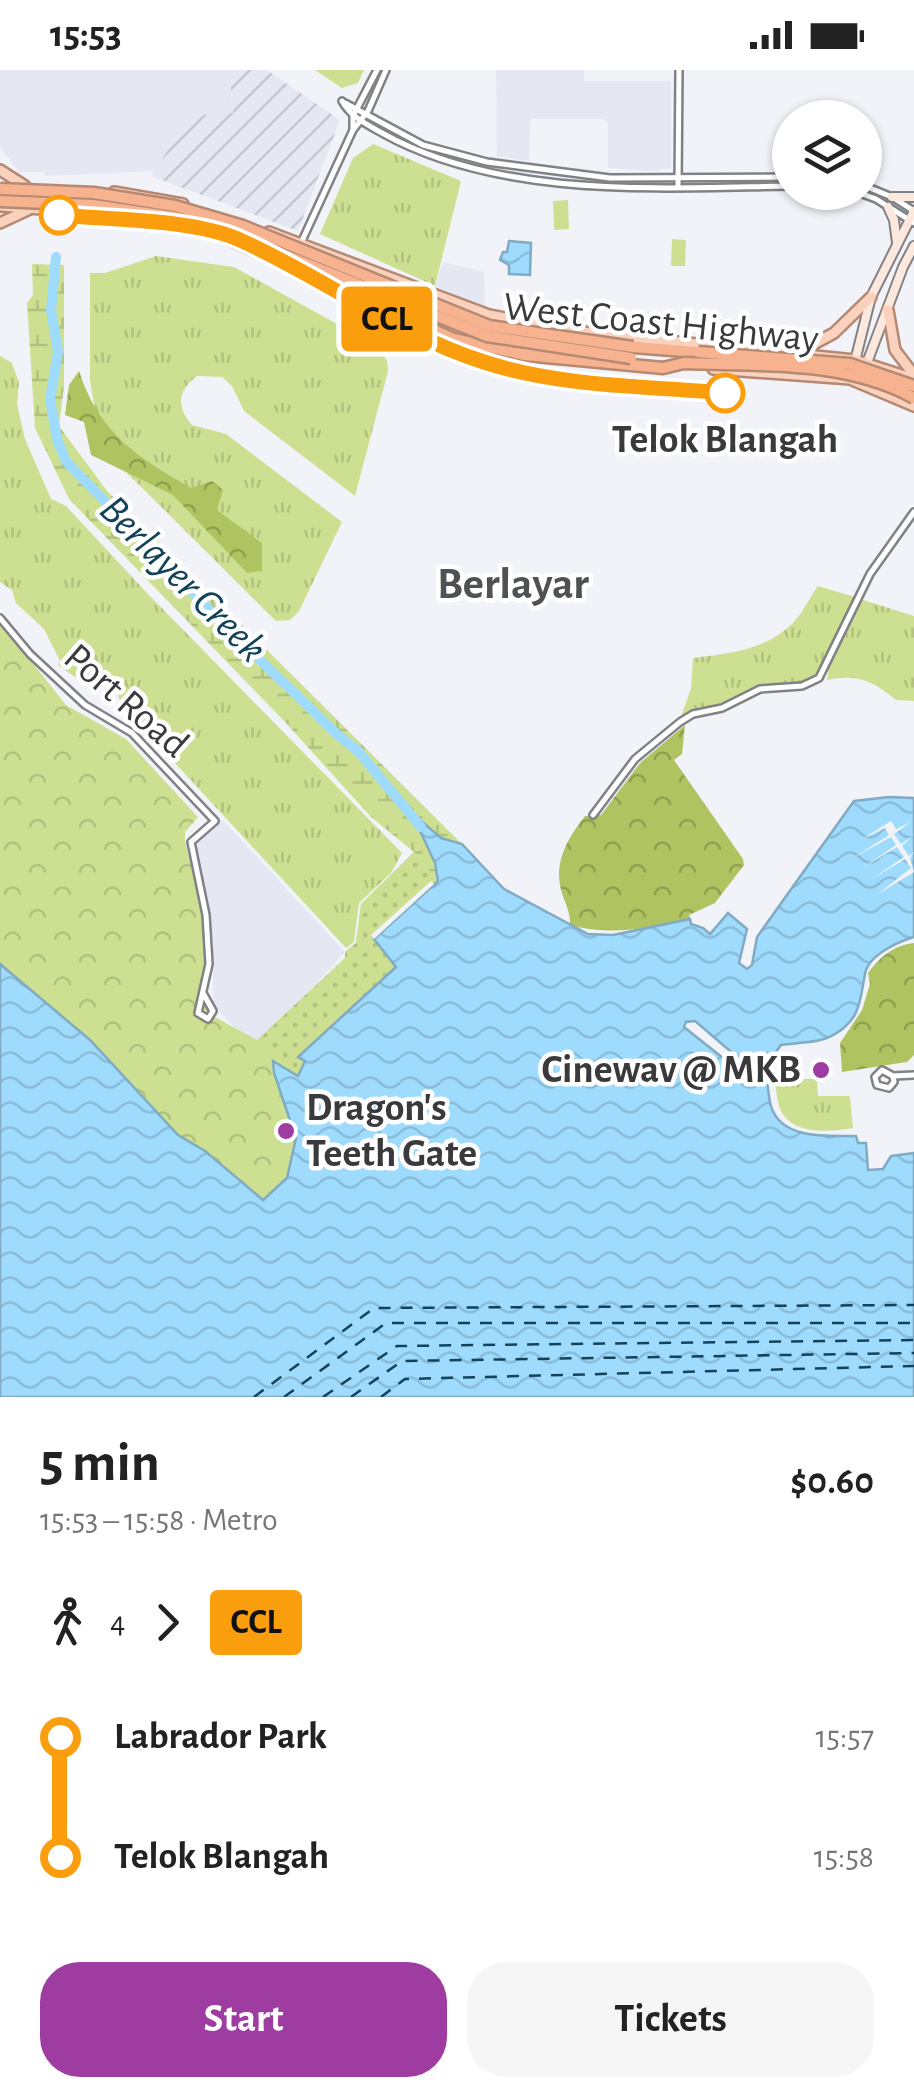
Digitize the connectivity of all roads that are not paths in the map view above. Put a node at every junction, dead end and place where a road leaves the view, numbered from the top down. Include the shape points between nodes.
1 (376, 70) edge
2 (386, 70) edge
3 (678, 70) edge
4 (358, 108) junction
5 (367, 114) junction
6 (353, 116) junction
7 (362, 122) junction
8 (353, 130) junction
9 (0, 170) edge
10 (678, 178) junction
11 (772, 178) edge
12 (24, 186) junction
13 (772, 186) edge
14 (0, 187) edge
15 (678, 187) junction
16 (882, 193) edge
17 (154, 196) junction
18 (892, 197) junction
19 (914, 198) edge
20 (882, 203) edge
21 (0, 204) edge
22 (888, 206) junction
23 (35, 208) junction
24 (913, 215) edge
25 (144, 217) junction
26 (0, 224) edge
27 (215, 234) junction
28 (301, 242) junction
29 (897, 243) junction
30 (914, 246) edge
31 (408, 285) junction
32 (871, 296) junction
33 (402, 306) junction
34 (888, 310) junction
35 (744, 351) junction
36 (799, 352) junction
37 (855, 360) junction
38 (868, 362) junction
39 (684, 363) junction
40 (748, 370) junction
41 (854, 380) junction
42 (914, 380) edge
43 (914, 398) edge
44 (914, 406) edge
45 (914, 512) edge
46 (0, 618) edge
47 (593, 815) dead end
48 (203, 992) junction
49 (210, 1006) junction
50 (199, 1008) junction
51 (893, 1076) dead end
52 (914, 1076) edge

1 - 4 street
2 - 5 street
3 - 10 street
4 - 5 street
4 - 6 street
4 - 6 street via 343,102
5 - 7 street
5 - 10 street via 422,145 486,162 610,178
6 - 7 street
6 - 8 street
7 - 8 street
7 - 15 street via 420,154 486,172
8 - 28 street
9 - 12 main road
10 - 11 street
10 - 15 street
12 - 14 main road
12 - 17 main road
13 - 15 street
14 - 42 highway, West Coast Highway, bridge via 175,206 244,226 503,329 633,347 811,358
16 - 18 street
17 - 25 main road
17 - 28 main road
18 - 19 main road
18 - 24 street
20 - 22 street
21 - 23 main road
21 - 39 highway, West Coast Highway, bridge via 93,205 174,217 240,236 487,336
22 - 24 street
22 - 29 main road
23 - 25 main road
23 - 26 main road
24 - 29 main road
25 - 27 main road
27 - 33 main road
27 - 39 highway, bridge via 433,331 493,348 663,368
28 - 31 main road
29 - 32 main road
30 - 34 main road
31 - 33 main road
31 - 35 main road via 490,315
32 - 36 main road via 834,333
32 - 37 main road
33 - 40 main road via 485,338 556,353
34 - 38 main road
34 - 42 main road via 895,350
35 - 36 main road
35 - 40 main road
36 - 37 main road
37 - 38 main road
37 - 41 main road
38 - 41 main road
38 - 42 main road
39 - 43 highway, West Coast Highway, bridge via 838,372
40 - 41 main road
41 - 44 main road
45 - 47 street via 870,574 820,678 760,689 693,714 635,759
46 - 48 street, Port Road via 81,702 132,733 215,821 191,842 207,930
48 - 49 street
48 - 50 street, Port Road
49 - 50 street
49 - 50 street via 208,1020 200,1018
51 - 52 street

